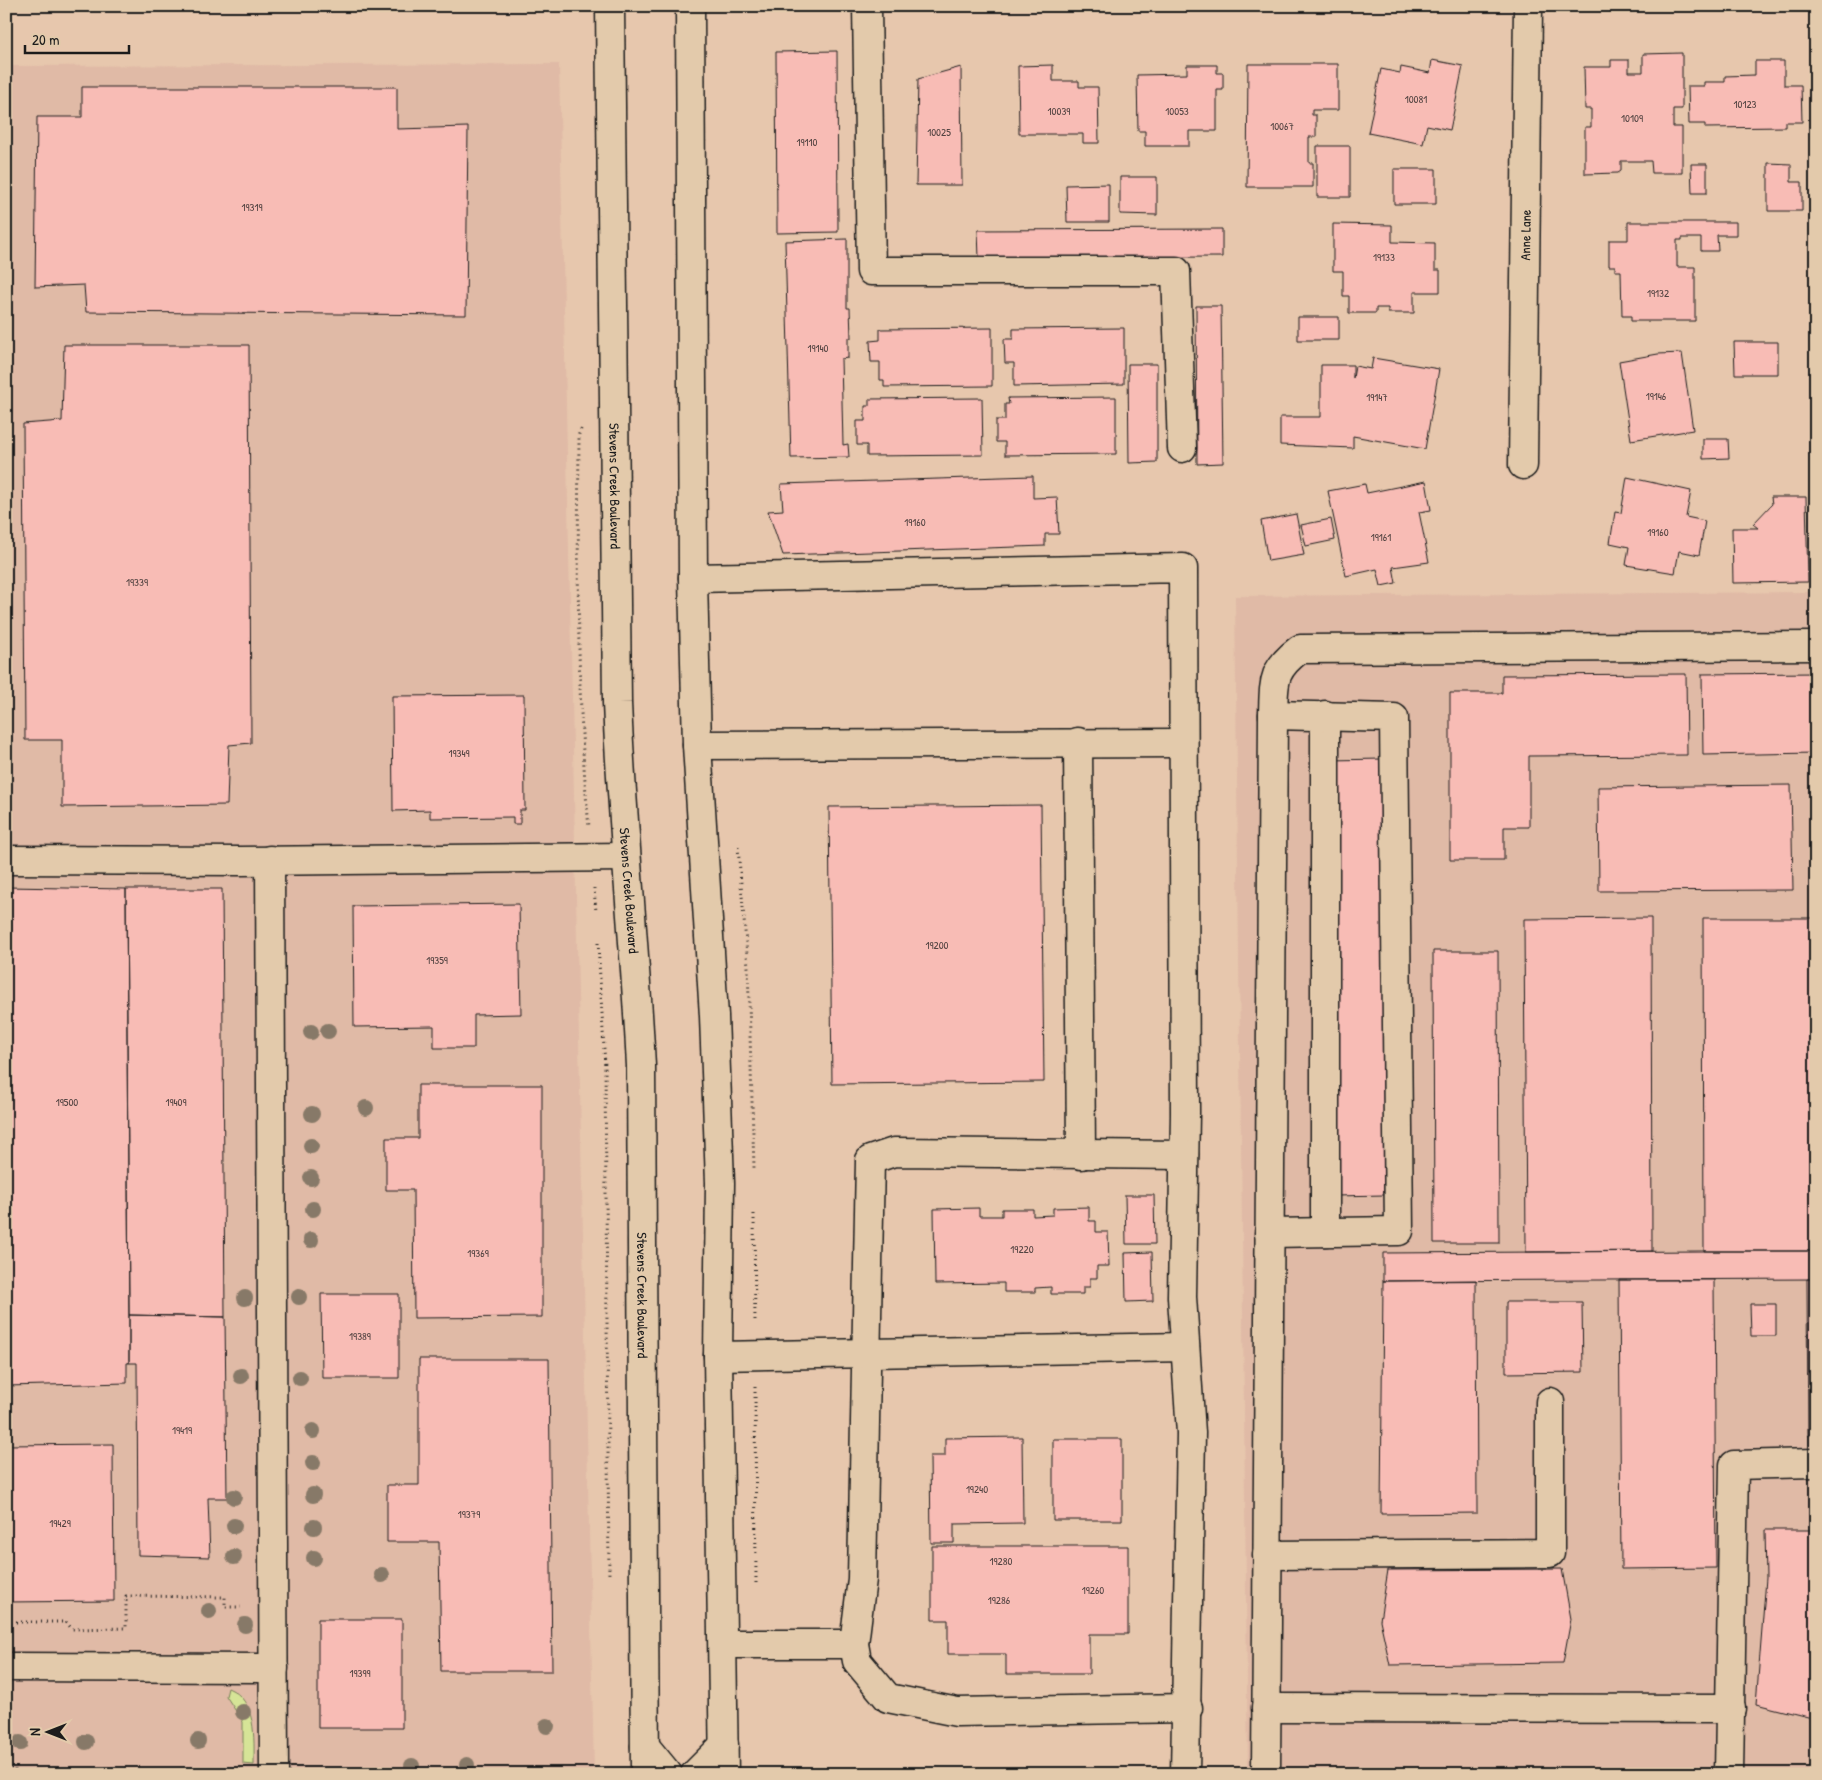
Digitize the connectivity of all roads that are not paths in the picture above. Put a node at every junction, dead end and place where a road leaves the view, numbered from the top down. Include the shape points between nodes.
1 (610, 6) edge
2 (690, 6) edge
3 (867, 6) edge
4 (1528, 6) edge
5 (1182, 448) dead end
6 (1523, 465) dead end
7 (693, 578) junction
8 (1816, 646) edge
9 (1273, 715) junction
10 (1325, 716) junction
11 (1078, 742) junction
12 (1182, 743) junction
13 (696, 744) junction
14 (626, 857) junction
15 (6, 860) edge
16 (270, 860) junction
17 (1081, 1155) junction
18 (1184, 1156) junction
19 (1269, 1232) junction
20 (1326, 1232) junction
21 (1185, 1347) junction
22 (866, 1354) junction
23 (718, 1356) junction
24 (1550, 1402) dead end
25 (1816, 1463) edge
26 (1267, 1555) junction
27 (722, 1644) junction
28 (854, 1644) junction
29 (6, 1667) edge
30 (274, 1668) junction
31 (1188, 1708) junction
32 (1266, 1708) junction
33 (1731, 1709) junction
34 (724, 1745) junction
35 (645, 1746) junction
36 (274, 1774) edge
37 (645, 1774) edge
38 (668, 1774) edge
39 (694, 1774) edge
40 (724, 1774) edge
41 (1185, 1774) edge
42 (1266, 1774) edge
43 (1729, 1774) edge

1 - 14 main road, Stevens Creek Boulevard via 616,668
2 - 7 main road
3 - 5 main road via 871,271 1176,271
4 - 6 main road, Anne Lane
7 - 12 main road via 1183,568
7 - 13 main road
8 - 9 main road via 1300,649 1283,662 1274,681
9 - 10 main road
9 - 19 main road
10 - 20 main road
10 - 20 main road via 1394,718 1399,1231
11 - 12 main road
11 - 13 main road
11 - 17 main road
12 - 18 main road
13 - 23 main road via 714,1016 720,1183
14 - 16 main road
14 - 35 main road, Stevens Creek Boulevard via 640,1066
15 - 16 main road
16 - 30 main road
17 - 18 main road
17 - 22 main road via 894,1152 870,1160
18 - 21 main road via 1182,1297
19 - 20 main road
19 - 26 main road
21 - 22 main road
21 - 31 main road via 1191,1433
22 - 23 main road
22 - 28 main road via 862,1579
23 - 27 main road
24 - 26 main road via 1550,1553
25 - 33 main road via 1734,1464
26 - 32 main road
27 - 28 main road
27 - 34 main road
28 - 31 main road via 857,1661 888,1698 957,1712
29 - 30 main road
30 - 36 main road
31 - 41 main road
32 - 33 main road
32 - 42 main road
33 - 43 main road
34 - 39 main road
34 - 40 main road
35 - 37 main road, Stevens Creek Boulevard
35 - 38 main road

